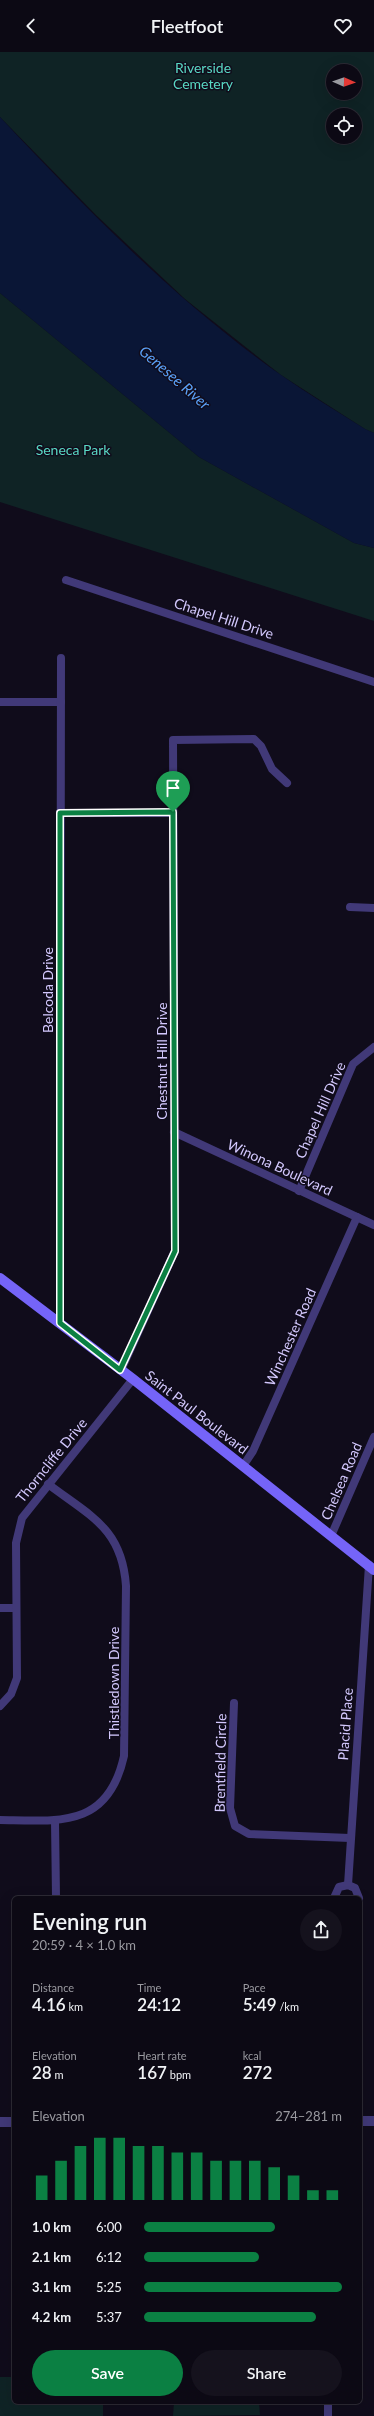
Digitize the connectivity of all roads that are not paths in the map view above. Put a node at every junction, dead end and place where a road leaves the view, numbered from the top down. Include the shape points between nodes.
1 (66, 580) dead end
2 (61, 658) dead end
3 (374, 682) edge
4 (0, 702) edge
5 (61, 702) junction
6 (287, 783) dead end
7 (173, 812) junction
8 (60, 813) junction
9 (350, 907) dead end
10 (374, 908) edge
11 (374, 1047) edge
12 (174, 1132) junction
13 (299, 1191) junction
14 (357, 1218) junction
15 (374, 1225) edge
16 (0, 1278) edge
17 (60, 1323) junction
18 (120, 1370) junction
19 (133, 1379) junction
20 (374, 1437) edge
21 (243, 1466) junction
22 (48, 1484) junction
23 (331, 1536) junction
24 (371, 1568) edge
25 (0, 1608) edge
26 (16, 1608) junction
27 (234, 1703) dead end
28 (0, 1706) edge
29 (0, 1820) edge
30 (55, 1821) junction
31 (350, 1838) junction
32 (348, 1885) junction
33 (56, 1896) edge
34 (335, 1896) edge
35 (358, 1896) edge
36 (362, 2121) edge
37 (374, 2121) edge
38 (0, 2122) edge
39 (12, 2122) edge
40 (328, 2404) edge
41 (328, 2416) edge

1 - 3 street, Chapel Hill Drive
2 - 5 street, Belcoda Drive
4 - 5 street
5 - 8 street, Belcoda Drive
6 - 7 street, Chestnut Hill Drive via 272,769 261,746 254,739 173,740
7 - 8 street
7 - 12 street, Chestnut Hill Drive
8 - 17 street, Belcoda Drive
9 - 10 street
11 - 13 street, Chapel Hill Drive via 353,1064
12 - 13 street, Winona Boulevard
12 - 18 street, Chestnut Hill Drive via 175,1251
13 - 14 street, Winona Boulevard
14 - 15 street, Winona Boulevard
14 - 21 street, Winchester Road via 253,1451
16 - 17 main road, Saint Paul Boulevard
17 - 18 main road, Saint Paul Boulevard
18 - 19 main road, Saint Paul Boulevard
19 - 21 main road, Saint Paul Boulevard
19 - 22 street, Thorncliffe Drive
20 - 23 street, Chelsea Road
21 - 23 main road, Saint Paul Boulevard
22 - 26 street, Thorncliffe Drive via 29,1507 18,1530
22 - 30 street, Thistledown Drive via 101,1524 111,1535 123,1559 126,1586 126,1741 121,1770 112,1791 96,1807 82,1815
23 - 24 main road, Saint Paul Boulevard
24 - 31 street, Placid Place
25 - 26 street
26 - 28 street, Thorncliffe Drive via 17,1678 11,1694
27 - 31 street, Brentfield Circle via 230,1808 235,1826 249,1834
29 - 30 street, Thistledown Drive
30 - 33 street
31 - 32 street, Placid Place
32 - 34 street via 339,1888
32 - 35 street via 355,1888
36 - 37 street
38 - 39 street
40 - 41 street

